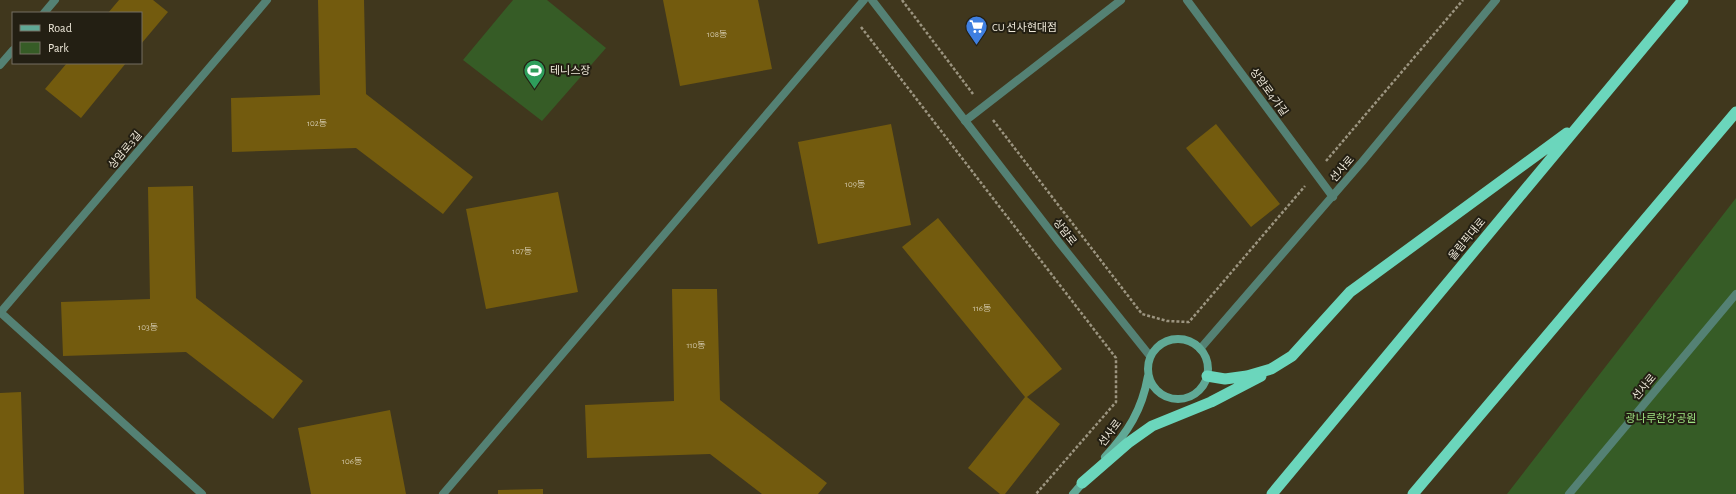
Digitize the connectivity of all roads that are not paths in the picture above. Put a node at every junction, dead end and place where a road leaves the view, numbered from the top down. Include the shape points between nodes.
1 (55, 0) edge
2 (267, 0) edge
3 (864, 0) edge
4 (872, 0) edge
5 (1121, 0) edge
6 (1187, 0) edge
7 (1496, 0) edge
8 (1683, 0) edge
9 (45, 12) edge
10 (12, 51) edge
11 (0, 65) edge
12 (1736, 112) edge
13 (965, 121) junction
14 (1580, 123) junction
15 (1332, 196) junction
16 (1736, 294) edge
17 (0, 313) edge
18 (1200, 349) junction
19 (1150, 356) junction
20 (1292, 356) junction
21 (1148, 376) junction
22 (1207, 376) junction
23 (1082, 483) junction
24 (202, 494) edge
25 (443, 494) edge
26 (1073, 494) edge
27 (1272, 494) edge
28 (1413, 494) edge
29 (1569, 494) edge

1 - 9 street
2 - 17 street, 상암로3길
3 - 25 street
4 - 13 street, 상암로
5 - 13 street
6 - 15 street, 상암로4가길
7 - 15 street, 선사로
8 - 14 highway, 올림픽대로
10 - 11 street
12 - 28 highway
13 - 19 street, 상암로
14 - 20 highway via 1350,292
14 - 27 highway, 올림픽대로
15 - 18 street, 선사로
16 - 29 street, 선사로
17 - 24 street
18 - 19 main road via 1193,343 1174,339 1156,348
18 - 22 main road via 1206,357
19 - 21 main road
20 - 22 highway via 1271,368 1247,376 1225,379
20 - 23 highway via 1265,374 1211,402 1152,426
21 - 22 main road via 1152,386 1160,394 1179,399 1189,398 1198,392
21 - 23 main road, 선사로 via 1144,396 1133,420 1118,443
23 - 26 main road, 선사로

